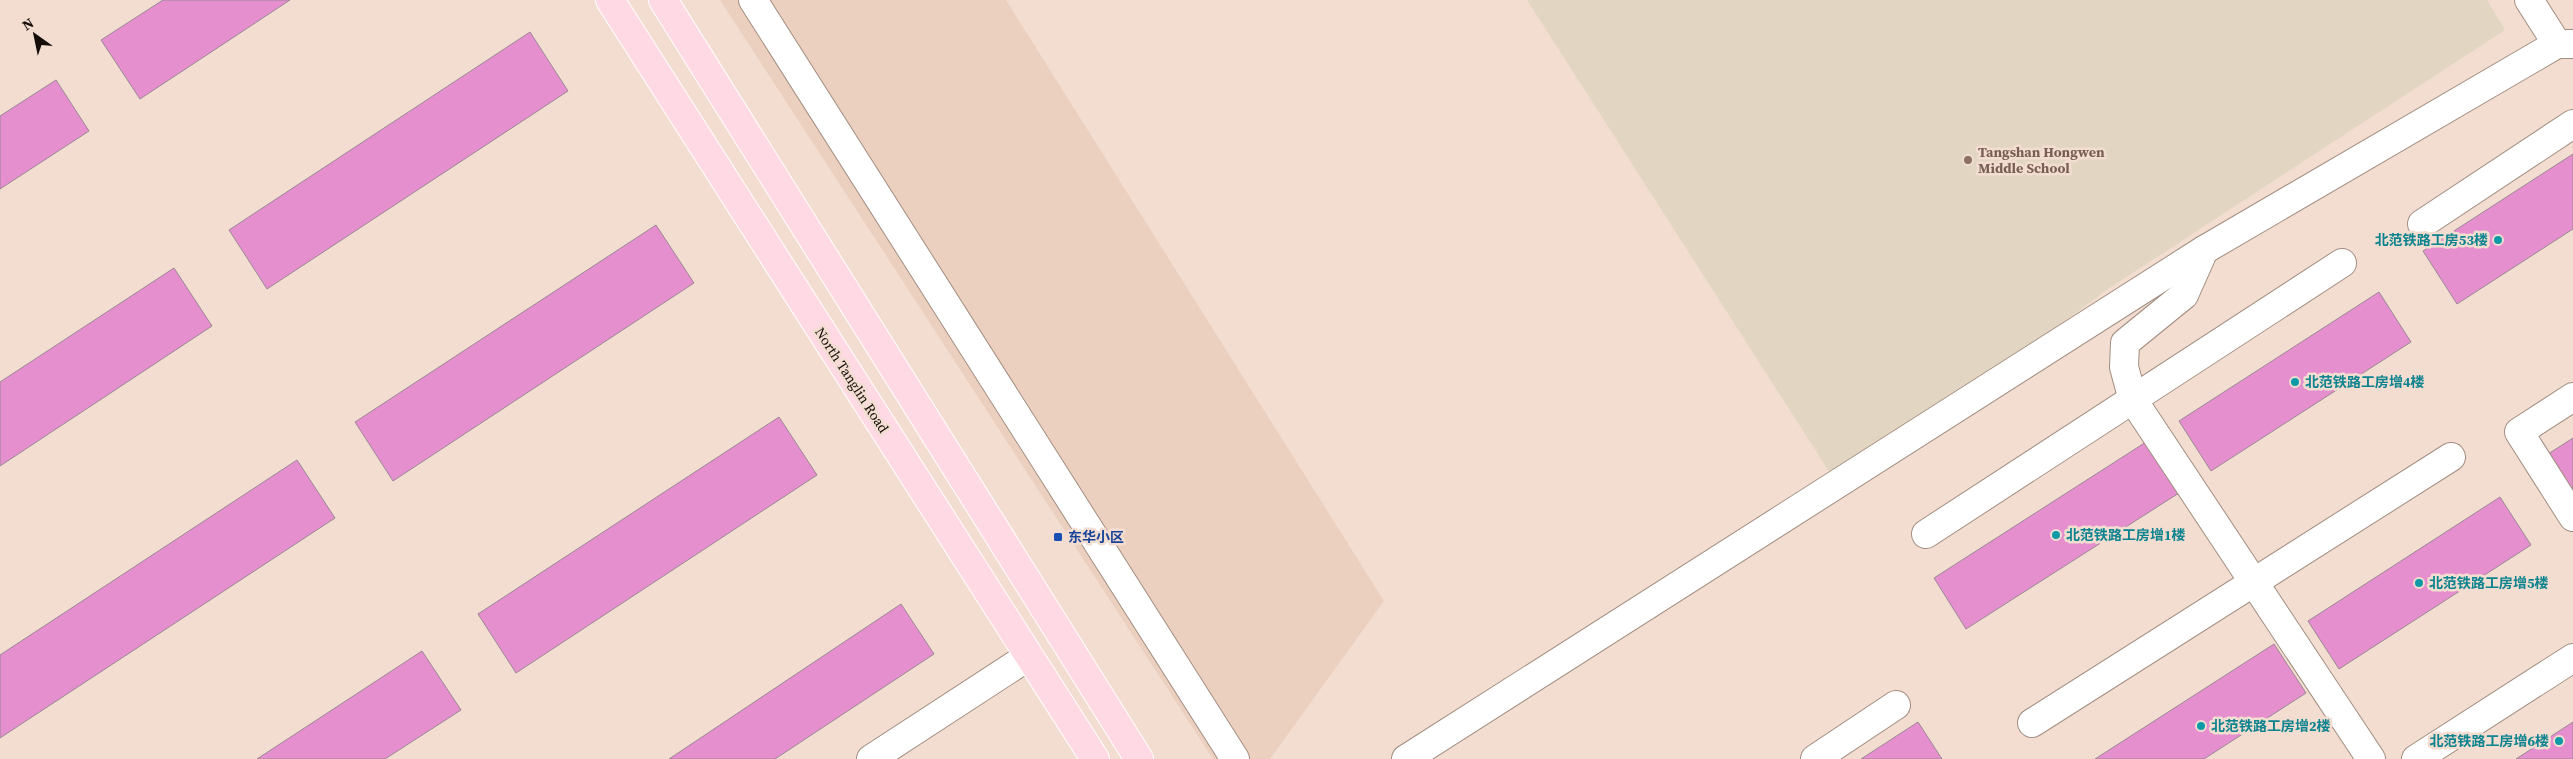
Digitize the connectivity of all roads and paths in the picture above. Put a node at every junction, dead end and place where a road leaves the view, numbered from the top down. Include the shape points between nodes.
1 (610, 0) edge
2 (663, 0) edge
3 (753, 0) edge
4 (2528, 0) edge
5 (2565, 44) edge
6 (2573, 124) edge
7 (2422, 224) dead end
8 (2204, 250) junction
9 (2342, 263) dead end
10 (2573, 397) edge
11 (2133, 400) junction
12 (2451, 457) dead end
13 (2573, 517) edge
14 (1926, 534) dead end
15 (2254, 582) junction
16 (1030, 656) junction
17 (2573, 658) edge
18 (1896, 705) dead end
19 (2032, 723) dead end
20 (871, 759) edge
21 (1095, 759) edge
22 (1139, 759) edge
23 (1235, 759) edge
24 (1406, 759) edge
25 (1815, 759) edge
26 (2371, 759) edge
27 (2416, 759) edge

1 - 16 main road, North Tanglin Road
2 - 22 main road
3 - 23 street
4 - 5 street
5 - 8 street
6 - 7 street
8 - 11 street via 2184,294 2125,343 2124,367
8 - 24 street
9 - 11 street
10 - 13 street via 2519,432
11 - 14 street
11 - 15 street
12 - 15 street
15 - 19 street
15 - 26 street
16 - 20 street
16 - 21 main road, North Tanglin Road
17 - 27 street
18 - 25 street

